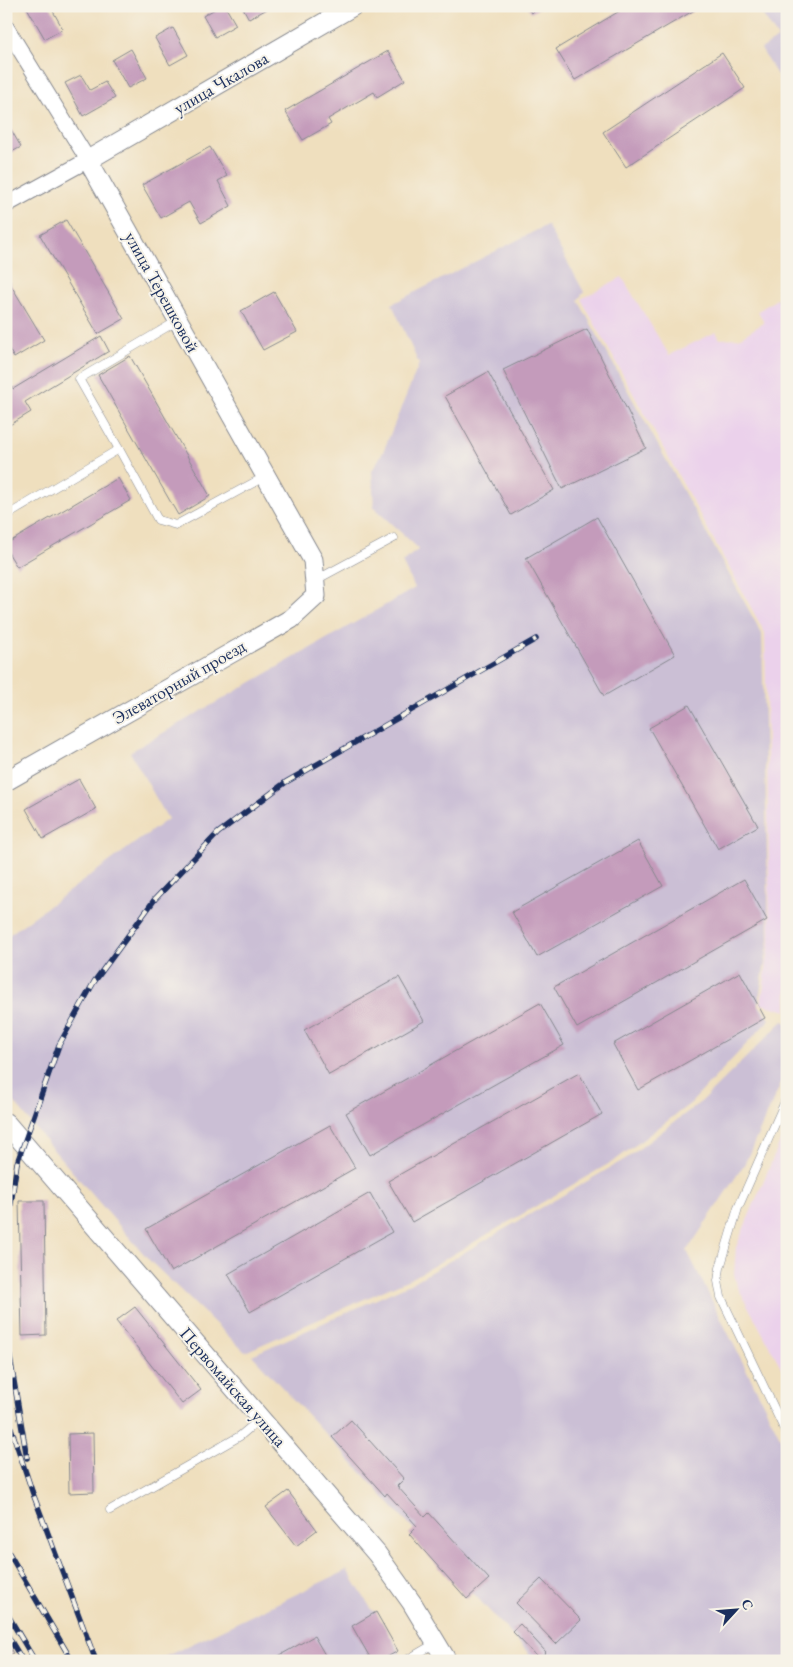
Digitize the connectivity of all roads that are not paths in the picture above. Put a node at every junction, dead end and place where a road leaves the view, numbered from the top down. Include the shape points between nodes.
1 (353, 6) edge
2 (6, 27) edge
3 (88, 160) junction
4 (6, 205) edge
5 (178, 320) junction
6 (119, 449) junction
7 (266, 476) junction
8 (6, 516) edge
9 (394, 538) dead end
10 (313, 560) joint
11 (315, 580) junction
12 (6, 780) edge
13 (787, 1096) edge
14 (6, 1123) edge
15 (261, 1419) junction
16 (787, 1435) edge
17 (110, 1510) dead end
18 (437, 1642) junction
19 (405, 1661) edge
20 (447, 1661) edge

1 - 3 street, улица Чкалова
2 - 3 street, улица Терешковой
3 - 4 street
3 - 5 street, улица Терешковой
5 - 6 lane via 79,379
5 - 7 street, улица Терешковой
6 - 7 lane via 158,520 176,525
6 - 8 lane
7 - 10 street, улица Терешковой
9 - 11 lane
10 - 11 street, Элеваторный проезд
11 - 12 street, Элеваторный проезд via 316,596 291,619
13 - 16 lane via 738,1208 718,1281 721,1298
14 - 15 street, Первомайская улица
15 - 17 lane via 240,1436
15 - 18 street, Первомайская улица via 377,1554
18 - 19 lane
18 - 20 street, Первомайская улица

